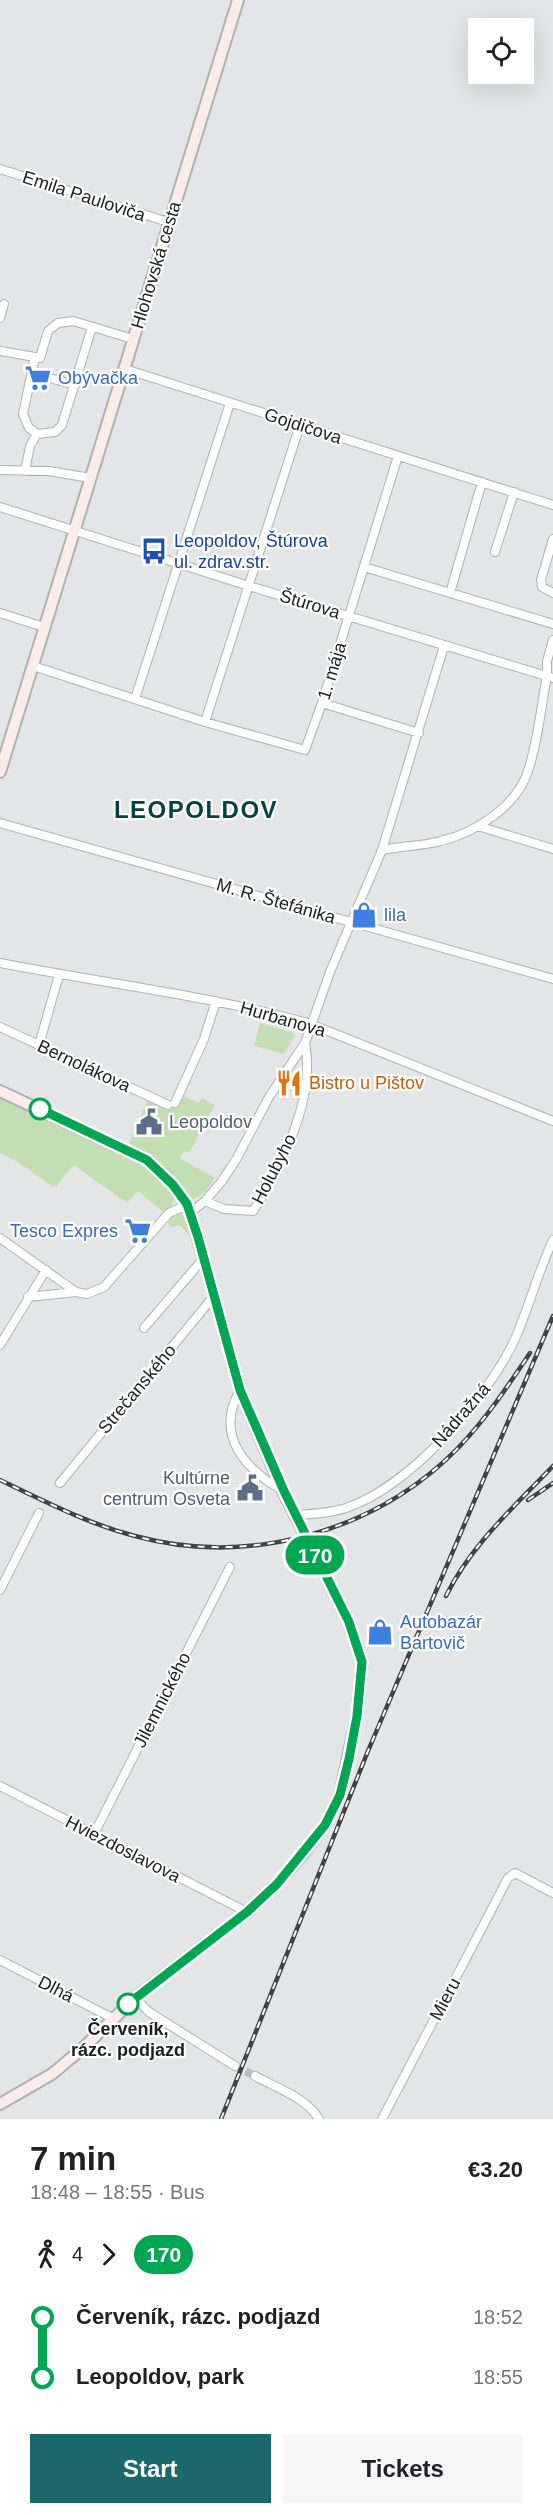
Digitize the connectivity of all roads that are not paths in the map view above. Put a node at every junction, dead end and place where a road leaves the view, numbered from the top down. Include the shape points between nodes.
1 (238, 0) edge
2 (0, 169) edge
3 (168, 222) junction
4 (4, 304) dead end
5 (0, 318) edge
6 (92, 327) junction
7 (133, 339) junction
8 (0, 351) edge
9 (35, 357) junction
10 (125, 369) junction
11 (46, 377) dead end
12 (75, 385) junction
13 (230, 403) junction
14 (300, 425) junction
15 (37, 434) junction
16 (398, 456) junction
17 (0, 471) edge
18 (25, 471) junction
19 (90, 478) junction
20 (482, 482) junction
21 (514, 492) junction
22 (553, 505) edge
23 (0, 507) edge
24 (74, 530) junction
25 (553, 539) edge
26 (495, 552) dead end
27 (180, 564) junction
28 (364, 567) junction
29 (249, 586) junction
30 (553, 592) edge
31 (450, 593) junction
32 (0, 613) edge
33 (350, 616) junction
34 (553, 624) edge
35 (44, 627) junction
36 (553, 640) edge
37 (444, 646) junction
38 (33, 666) junction
39 (550, 677) edge
40 (135, 699) junction
41 (322, 703) junction
42 (205, 722) junction
43 (419, 733) junction
44 (0, 772) edge
45 (0, 824) edge
46 (478, 826) junction
47 (553, 849) edge
48 (382, 850) junction
49 (351, 922) junction
50 (0, 963) edge
51 (59, 975) junction
52 (553, 979) edge
53 (216, 1001) junction
54 (313, 1024) junction
55 (0, 1027) edge
56 (305, 1043) junction
57 (39, 1045) junction
58 (0, 1091) edge
59 (553, 1121) edge
60 (205, 1201) junction
61 (188, 1209) junction
62 (0, 1238) edge
63 (553, 1240) edge
64 (204, 1258) junction
65 (46, 1270) junction
66 (76, 1292) junction
67 (214, 1296) junction
68 (28, 1297) junction
69 (144, 1328) dead end
70 (0, 1345) edge
71 (240, 1390) junction
72 (60, 1483) dead end
73 (284, 1491) junction
74 (39, 1513) dead end
75 (296, 1515) junction
76 (230, 1567) dead end
77 (0, 1590) edge
78 (0, 1786) edge
79 (94, 1834) junction
80 (553, 1893) edge
81 (247, 1912) junction
82 (0, 1960) edge
83 (135, 1998) junction
84 (112, 2018) junction
85 (235, 2066) tunnel mouth
86 (255, 2076) tunnel mouth
87 (0, 2104) edge
88 (319, 2119) edge
89 (382, 2119) edge

1 - 3 street, Hlohovská cesta
2 - 3 street, Emila Pauloviča
3 - 7 street, Hlohovská cesta
4 - 5 street
6 - 7 street
6 - 9 street via 73,321 58,323 48,331 40,358
6 - 12 street
7 - 10 street, Hlohovská cesta
8 - 9 street
9 - 15 street via 23,414 29,429
10 - 13 street, Gojdičova
10 - 19 street, Hlohovská cesta
11 - 12 street
12 - 15 street via 62,425 55,432
13 - 14 street, Gojdičova
13 - 27 street
14 - 16 street, Gojdičova
14 - 29 street
15 - 18 street
16 - 20 street, Gojdičova
16 - 28 street, 1. mája
17 - 18 street
18 - 19 street
19 - 24 street, Hlohovská cesta
20 - 21 street, Gojdičova
20 - 31 street
21 - 22 street, Gojdičova
21 - 26 street
23 - 24 street
24 - 27 street, Štúrova
24 - 35 street, Hlohovská cesta
25 - 30 street via 541,580 542,587
27 - 29 street, Štúrova
27 - 40 street
28 - 31 street
28 - 33 street, 1. mája
29 - 33 street, Štúrova
29 - 42 street
31 - 34 street
32 - 35 street
33 - 37 street, Štúrova
33 - 41 street, 1. mája
35 - 38 street, Hlohovská cesta
36 - 39 street via 547,661
37 - 39 street, Štúrova
37 - 43 street, Holubyho
38 - 40 street, 1. mája
38 - 44 street, Hlohovská cesta
39 - 46 street via 528,772 516,794
40 - 42 street, 1. mája
41 - 42 street, 1. mája via 305,750
41 - 43 street
43 - 48 street, Holubyho
45 - 49 street, M. R. Štefánika
46 - 47 street
46 - 48 street via 440,842
48 - 49 street, Holubyho
49 - 52 street, M. R. Štefánika
49 - 54 street, Holubyho
50 - 51 street, Hurbanova
51 - 53 street, Hurbanova
51 - 57 street
53 - 54 street, Hurbanova
53 - 57 street, Bernolákova via 200,1050 172,1104
54 - 56 street, Holubyho
54 - 59 street, Hurbanova
55 - 57 street, Bernolákova
56 - 60 street, Holubyho via 269,1097 237,1158
56 - 60 street, Holubyho via 309,1063 295,1130 276,1175 253,1211 224,1209
58 - 61 street via 147,1160 173,1185
60 - 61 street, Holubyho
61 - 64 street
61 - 66 street, Holubyho via 169,1213 104,1287 87,1294
62 - 65 street
63 - 75 street, Nádražná via 505,1357 453,1427 381,1490 347,1508
64 - 67 street
64 - 69 street
65 - 66 street
65 - 68 street
66 - 68 street, Holubyho
67 - 71 street
67 - 72 street, Strečanského
68 - 70 street
71 - 73 street
71 - 73 street via 231,1410 233,1440 246,1463
73 - 75 street
74 - 77 street
75 - 81 street via 356,1642 362,1662 357,1716 340,1795 325,1825 277,1884
76 - 79 street, Jilemnického
78 - 79 street, Hviezdoslavova
79 - 81 street, Hviezdoslavova
80 - 89 street, Mieru via 515,1873 508,1878
81 - 83 street
82 - 84 street, Dlhá
83 - 84 street
83 - 85 street via 161,2020
84 - 87 street via 52,2074
86 - 88 street via 302,2102

